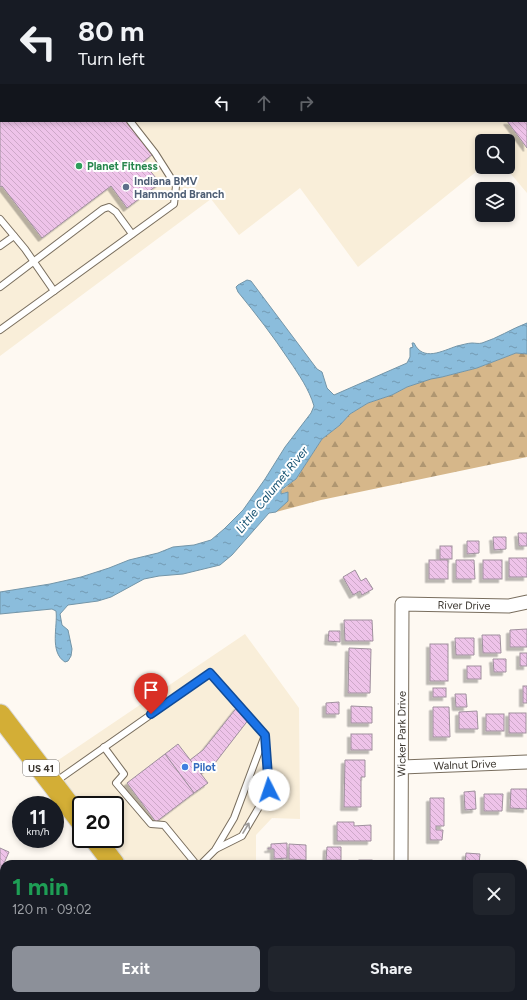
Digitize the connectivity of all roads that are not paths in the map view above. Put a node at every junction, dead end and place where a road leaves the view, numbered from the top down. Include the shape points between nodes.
1 (131, 122) edge
2 (0, 219) edge
3 (132, 234) junction
4 (14, 236) junction
5 (0, 246) edge
6 (33, 261) junction
7 (0, 287) edge
8 (54, 291) junction
9 (0, 330) edge
10 (527, 602) edge
11 (402, 604) joint
12 (0, 715) edge
13 (265, 735) junction
14 (104, 747) junction
15 (527, 762) edge
16 (402, 767) junction
17 (53, 784) junction
18 (72, 809) edge
19 (102, 848) edge
20 (215, 850) junction
21 (111, 860) edge
22 (193, 860) edge
23 (205, 860) edge
24 (401, 860) edge

1 - 3 lane via 176,186 174,204
2 - 4 lane
3 - 6 lane via 116,212 109,207
3 - 8 lane
4 - 5 lane
4 - 6 lane
6 - 7 lane
6 - 8 lane
8 - 9 lane
10 - 11 street, River Drive via 508,606
11 - 16 street, Wicker Park Drive
12 - 17 highway, US 41
13 - 14 lane via 210,673
13 - 20 lane via 234,818
20 -> 13 lane via 242,836 269,790
14 - 17 lane
14 - 22 lane via 124,774 116,783 151,824 164,825
15 - 16 street, Walnut Drive
16 - 24 street, Wicker Park Drive
17 - 18 highway, US 41
19 - 21 highway
20 - 23 lane

